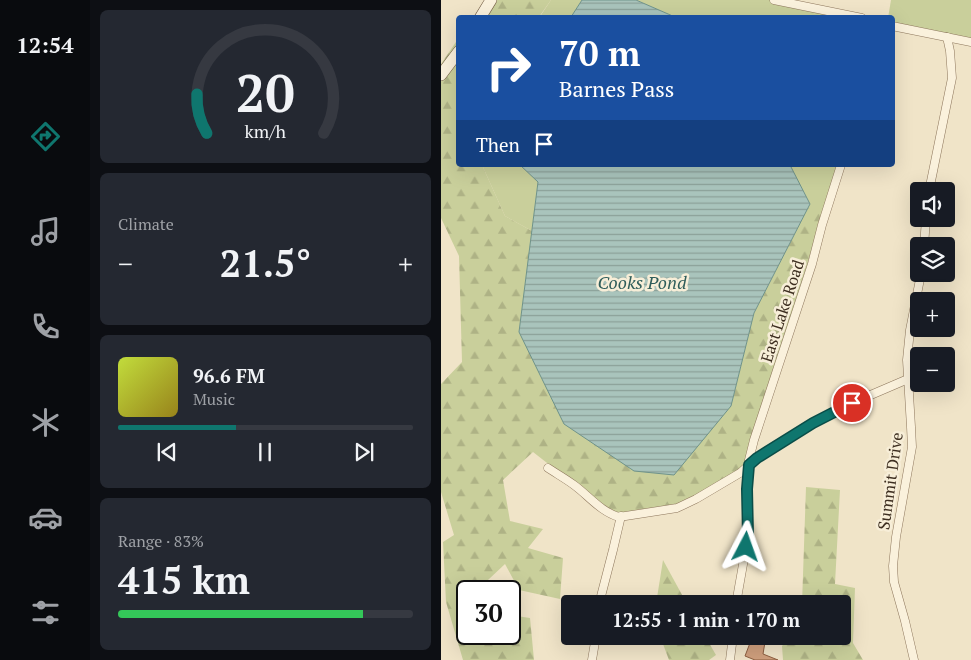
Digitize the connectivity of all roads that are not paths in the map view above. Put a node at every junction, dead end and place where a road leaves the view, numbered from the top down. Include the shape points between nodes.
1 (491, 0) edge
2 (774, 0) edge
3 (807, 3) edge
4 (482, 15) edge
5 (851, 15) edge
6 (895, 27) edge
7 (947, 37) junction
8 (971, 42) edge
9 (456, 55) edge
10 (441, 75) edge
11 (840, 167) edge
12 (931, 182) edge
13 (919, 282) edge
14 (907, 379) junction
15 (749, 465) junction
16 (548, 468) dead end
17 (621, 516) junction
18 (601, 595) edge
19 (738, 595) edge
20 (594, 645) edge
21 (732, 645) edge
22 (592, 660) edge
23 (730, 660) edge
24 (914, 660) edge

1 - 4 street
2 - 3 street
3 - 5 street
6 - 7 street
7 - 8 street
7 - 12 street via 952,78
9 - 10 street
11 - 15 street, East Lake Road via 754,440
13 - 14 street, Summit Drive via 910,330
14 - 15 street via 813,423
14 - 24 street, Summit Drive via 911,447 893,566 894,582
15 - 17 street via 714,489 677,508
15 - 19 street, East Lake Road via 748,536
16 - 17 street via 603,510
17 - 18 street
20 - 22 street
21 - 23 street

